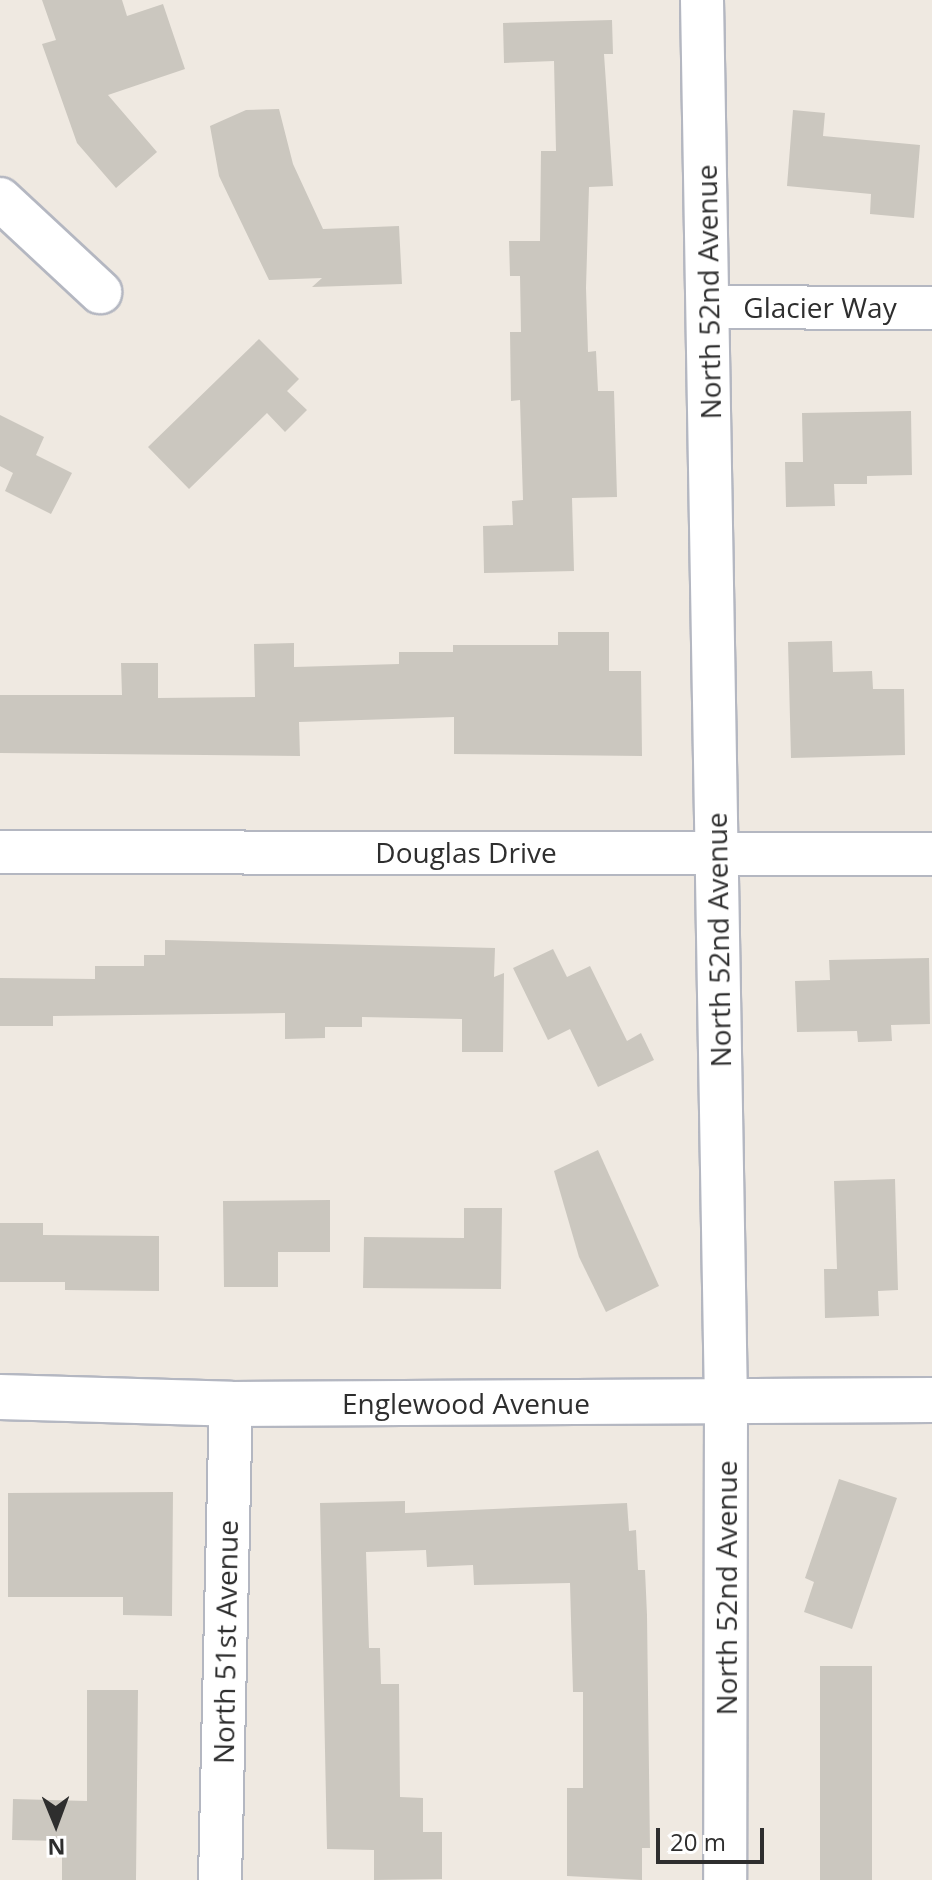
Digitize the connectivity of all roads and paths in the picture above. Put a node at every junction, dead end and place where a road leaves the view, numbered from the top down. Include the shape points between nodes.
1 (702, 0) edge
2 (0, 199) edge
3 (100, 292) dead end
4 (709, 307) junction
5 (932, 308) edge
6 (0, 852) edge
7 (717, 852) junction
8 (932, 854) edge
9 (0, 1397) edge
10 (932, 1400) edge
11 (726, 1402) junction
12 (231, 1404) junction
13 (220, 1880) edge
14 (725, 1880) edge

1 - 4 street, North 52nd Avenue
2 - 3 street
4 - 5 street, Glacier Way
4 - 7 street, North 52nd Avenue
6 - 7 street, Douglas Drive
7 - 8 street, Douglas Drive
7 - 11 street, North 52nd Avenue
9 - 12 street, Englewood Avenue
10 - 11 street, Englewood Avenue
11 - 12 street, Englewood Avenue
11 - 14 street, North 52nd Avenue
12 - 13 street, North 51st Avenue

